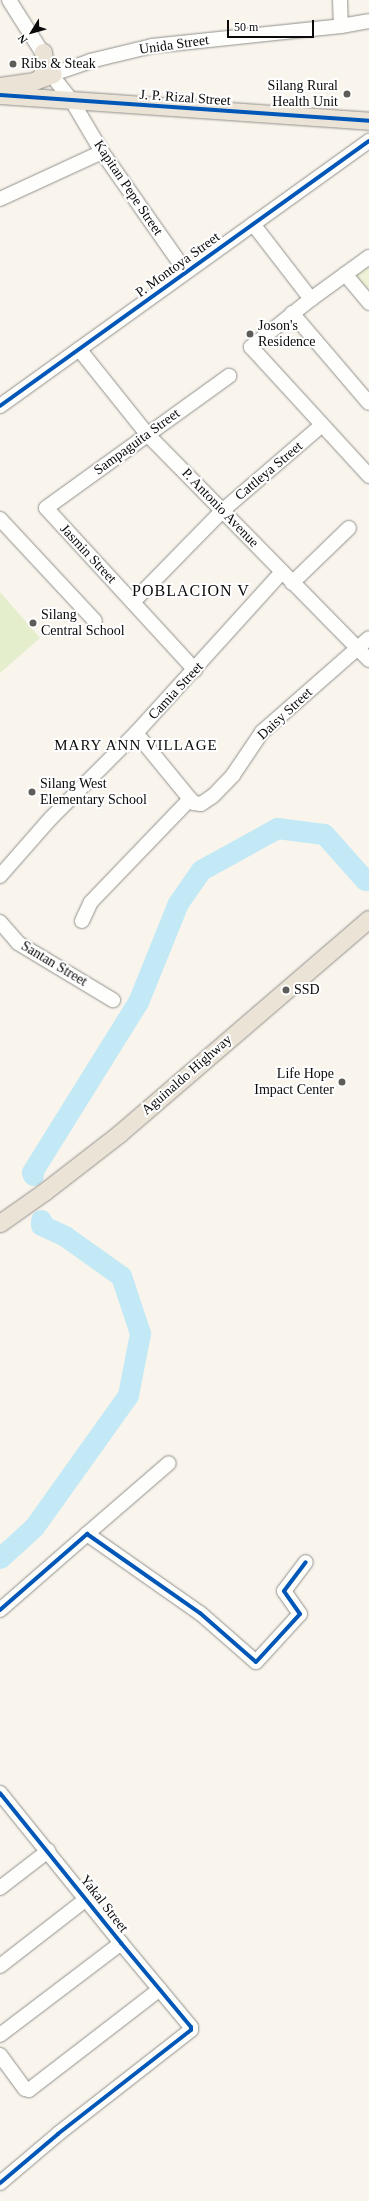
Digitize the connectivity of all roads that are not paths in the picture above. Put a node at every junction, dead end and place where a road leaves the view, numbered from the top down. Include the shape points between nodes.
1 (9, 0) edge
2 (340, 0) edge
3 (369, 21) edge
4 (341, 26) junction
5 (43, 52) junction
6 (55, 78) junction
7 (37, 80) junction
8 (3, 94) edge
9 (45, 98) junction
10 (72, 101) junction
11 (369, 121) edge
12 (369, 142) edge
13 (102, 152) junction
14 (0, 199) edge
15 (253, 224) junction
16 (369, 257) edge
17 (186, 272) junction
18 (345, 274) junction
19 (311, 299) junction
20 (369, 303) edge
21 (292, 313) junction
22 (78, 349) junction
23 (229, 376) dead end
24 (369, 403) edge
25 (0, 406) edge
26 (322, 425) junction
27 (147, 434) junction
28 (369, 476) edge
29 (46, 508) joint
30 (222, 511) junction
31 (0, 518) edge
32 (348, 528) dead end
33 (282, 572) junction
34 (292, 583) junction
35 (132, 602) junction
36 (96, 621) dead end
37 (369, 638) edge
38 (357, 648) junction
39 (369, 660) edge
40 (195, 670) junction
41 (136, 734) junction
42 (190, 799) junction
43 (0, 876) edge
44 (369, 920) edge
45 (0, 922) edge
46 (82, 922) dead end
47 (114, 1000) dead end
48 (0, 1223) edge
49 (169, 1463) dead end
50 (87, 1534) junction
51 (306, 1562) dead end
52 (0, 1610) edge
53 (0, 1794) edge
54 (48, 1851) junction
55 (0, 1888) edge
56 (85, 1900) junction
57 (121, 1943) junction
58 (0, 1966) edge
59 (160, 1988) junction
60 (0, 2035) edge
61 (0, 2055) edge
62 (0, 2183) edge

1 - 5 street
2 - 4 street
3 - 4 street, Unida Street
4 - 6 street, Unida Street via 152,46 90,61
5 - 6 street
5 - 7 main road via 44,68
6 - 7 main road
6 - 9 street via 57,91 53,96
6 - 10 street, Kapitan Pepe Street
7 - 8 main road
8 - 9 main road, J. P. Rizal Street
9 - 10 main road, J. P. Rizal Street
10 - 11 main road, J. P. Rizal Street
10 - 13 street, Kapitan Pepe Street
12 - 15 street, P. Montoya Street
13 - 14 street
13 - 17 street, Kapitan Pepe Street
15 - 17 street, P. Montoya Street
15 - 19 street
16 - 18 street
17 - 22 street, P. Montoya Street
18 - 19 street
18 - 20 street
19 - 21 street
21 - 24 street
21 - 26 street via 252,347
22 - 25 street, P. Montoya Street
22 - 27 street, P. Antonio Avenue
23 - 27 street, Sampaguita Street
26 - 28 street
26 - 30 street, Cattleya Street
27 - 29 street, Sampaguita Street
27 - 30 street, P. Antonio Avenue
29 - 35 street, Jasmin Street
30 - 33 street, P. Antonio Avenue
30 - 35 street, Cattleya Street
31 - 36 street
32 - 34 street
33 - 34 street, P. Antonio Avenue
33 - 40 street, Camia Street
34 - 38 street, P. Antonio Avenue
35 - 40 street, Jasmin Street
37 - 38 street, Daisy Street
38 - 39 street, P. Antonio Avenue
38 - 42 street, Daisy Street via 262,732 233,775 213,796 201,804
40 - 41 street, Camia Street
41 - 42 street
41 - 43 street, Camia Street via 51,818
42 - 46 street via 92,902
44 - 48 main road, Aguinaldo Highway via 120,1133
45 - 47 street, Santan Street via 18,943
49 - 50 street
50 - 51 street via 200,1613 256,1662 300,1614 284,1591
50 - 52 street
53 - 54 street, Yakal Street
54 - 55 street
54 - 56 street, Yakal Street
56 - 57 street, Yakal Street
56 - 58 street
57 - 59 street, Yakal Street
57 - 60 street
59 - 61 street via 29,2090 25,2089
59 - 62 street, Yakal Street via 191,2027 190,2030

